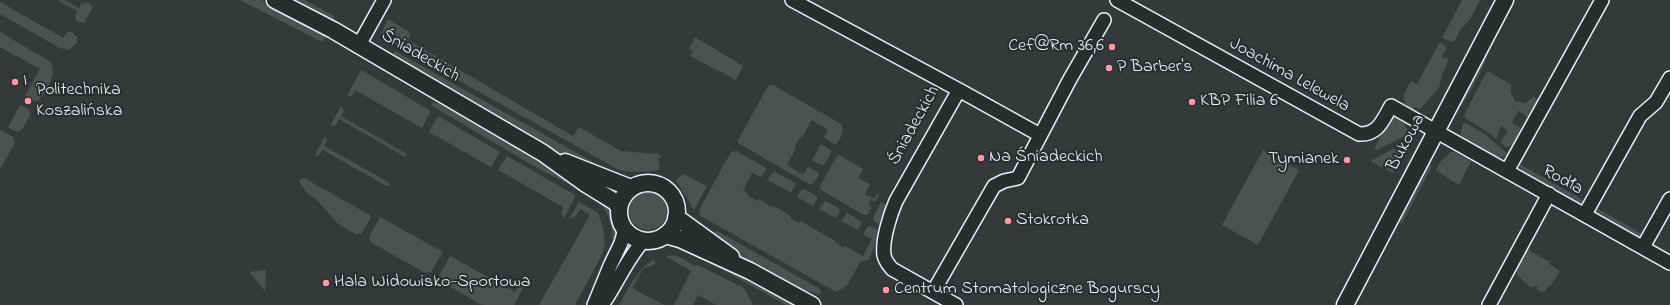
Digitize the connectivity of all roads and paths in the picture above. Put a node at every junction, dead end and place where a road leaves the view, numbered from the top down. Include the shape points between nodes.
1 (275, 0) edge
2 (384, 0) edge
3 (792, 0) edge
4 (1117, 0) edge
5 (1504, 0) edge
6 (1602, 0) edge
7 (1104, 20) dead end
8 (358, 44) junction
9 (1670, 78) edge
10 (959, 90) junction
11 (1437, 131) junction
12 (1040, 135) junction
13 (543, 153) junction
14 (1507, 171) junction
15 (631, 188) junction
16 (1549, 194) junction
17 (1670, 199) edge
18 (619, 207) junction
19 (1585, 214) junction
20 (676, 217) junction
21 (625, 229) junction
22 (665, 235) junction
23 (644, 240) junction
24 (1643, 247) junction
25 (1670, 263) edge
26 (750, 271) junction
27 (933, 292) junction
28 (594, 305) edge
29 (602, 305) edge
30 (812, 305) edge
31 (956, 305) edge
32 (1345, 305) edge
33 (1489, 305) edge

1 - 8 street, Śniadeckich
2 - 8 street
3 - 10 street, Śniadeckich
4 - 11 street, Joachima Lelewela via 1359,134 1373,132 1380,126 1391,106
5 - 11 street, Bukowa
6 - 14 street
7 - 12 street
8 - 13 street, Śniadeckich
9 - 19 street via 1656,102 1640,116
10 - 12 street
10 - 27 street, Śniadeckich via 896,201 884,250 887,263 892,269
11 - 14 street, Rodła
11 - 32 street, Bukowa
12 - 27 street via 1018,178 994,186
13 - 15 street, Śniadeckich
13 - 18 street, Śniadeckich
14 - 16 street, Rodła
15 - 18 street via 623,196
15 - 20 street via 643,183 662,186 673,198 677,210
16 - 19 street, Rodła
16 - 33 street
17 - 24 street
18 - 21 street via 620,219
19 - 24 street, Rodła
20 - 22 street
20 - 26 street
21 - 23 street via 634,237
21 - 28 street
22 - 23 street via 654,240
22 - 26 street via 680,239
23 - 29 street via 633,253
24 - 25 street, Rodła
26 - 30 street
27 - 31 street, Śniadeckich

